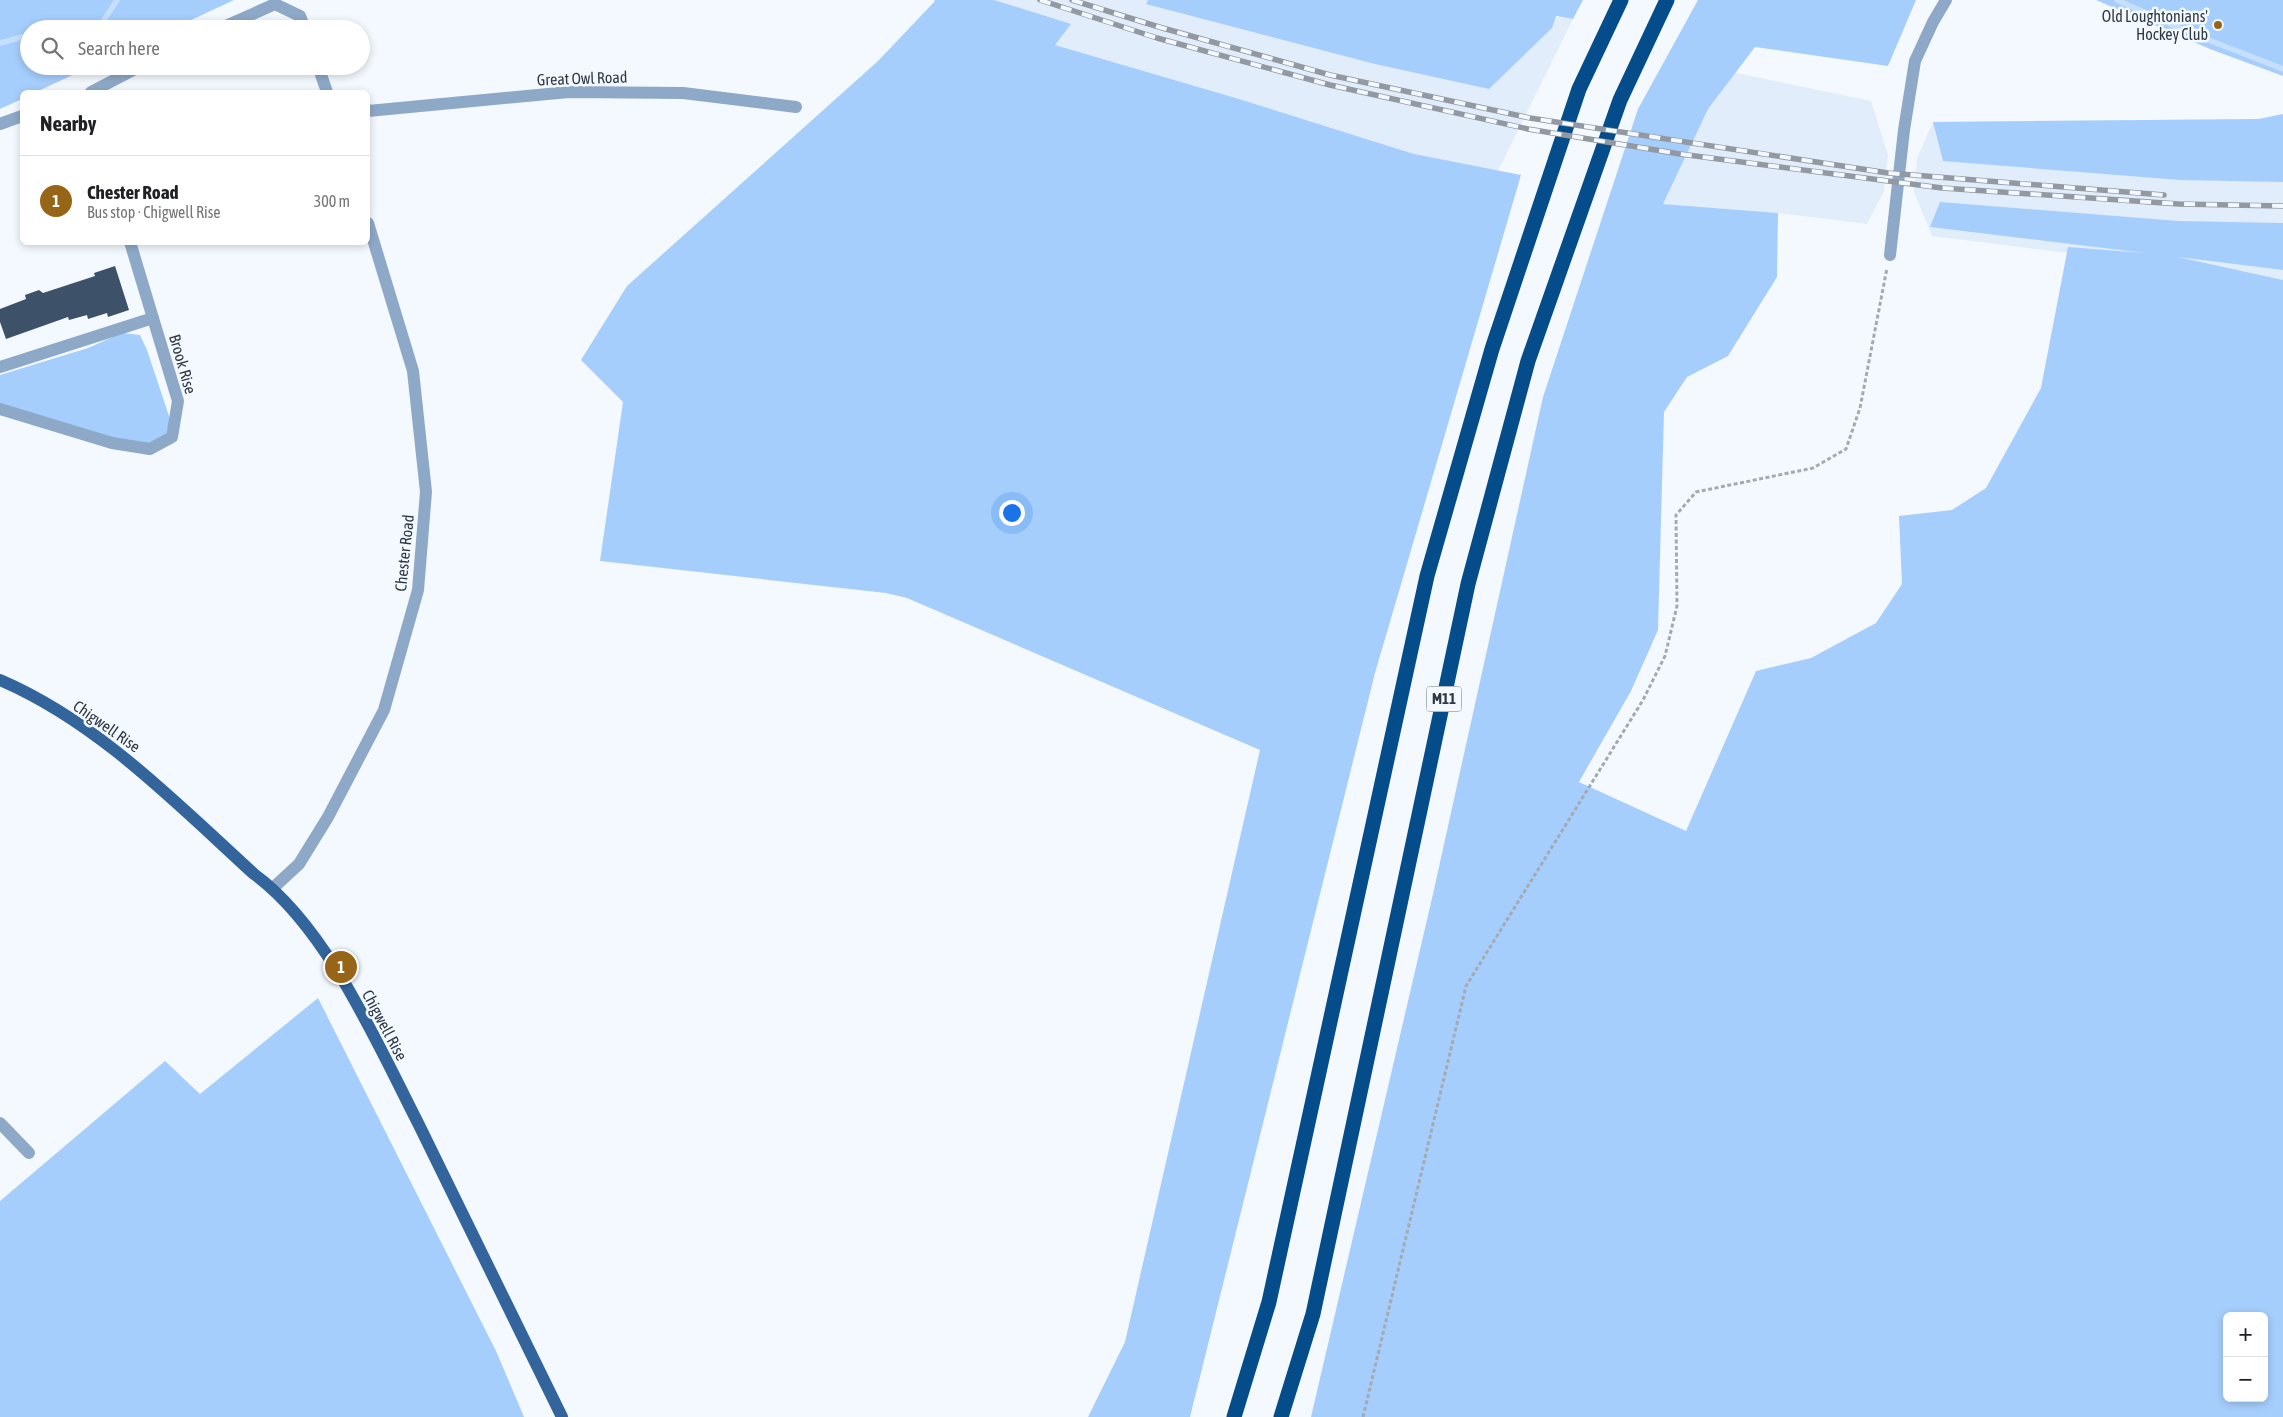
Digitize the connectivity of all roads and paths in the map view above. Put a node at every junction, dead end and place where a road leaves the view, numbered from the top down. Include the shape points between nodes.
1 (1621, 0) edge
2 (1667, 0) edge
3 (1946, 0) edge
4 (239, 20) edge
5 (302, 20) edge
6 (124, 75) edge
7 (321, 75) edge
8 (95, 90) edge
9 (326, 90) edge
10 (796, 107) dead end
11 (370, 111) edge
12 (20, 117) edge
13 (0, 124) edge
14 (370, 230) edge
15 (131, 245) edge
16 (1890, 255) joint
17 (153, 318) junction
18 (0, 367) edge
19 (0, 409) edge
20 (0, 680) edge
21 (274, 888) junction
22 (0, 1123) edge
23 (29, 1153) dead end
24 (562, 1417) edge
25 (1234, 1417) edge
26 (1281, 1417) edge
27 (1363, 1417) edge

1 - 25 highway, M11 via 1579,89 1560,145 1492,348 1427,576 1269,1302
2 - 26 highway, M11 via 1620,100 1528,360 1468,584 1313,1314
3 - 16 street via 1915,61
4 - 5 street via 274,4 300,16
6 - 8 street
7 - 9 street
10 - 11 street, Great Owl Road via 683,93 568,92
12 - 13 street
14 - 21 street, Chester Road via 413,371 426,492 418,590 384,710 304,856
15 - 17 street, Brook Rise
16 - 27 path via 1860,408 1846,449 1813,468 1696,492 1676,515 1677,606 1665,656 1642,700 1466,986
17 - 18 street
17 - 19 street, Brook Rise via 178,401 172,437 150,448 112,443
20 - 21 main road, Chigwell Rise via 33,695 131,762 254,874
21 - 24 main road, Chigwell Rise via 316,940 359,1007
22 - 23 street

